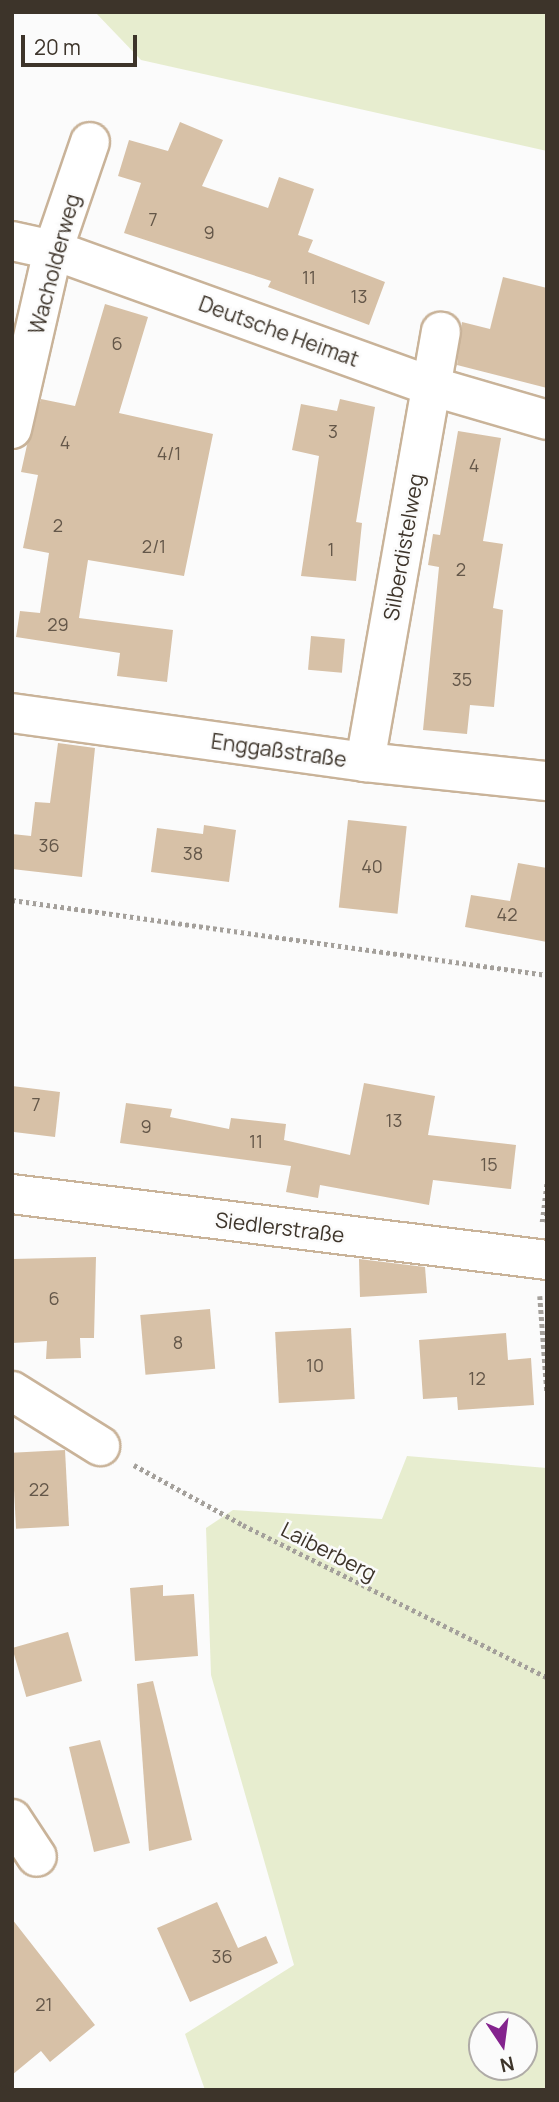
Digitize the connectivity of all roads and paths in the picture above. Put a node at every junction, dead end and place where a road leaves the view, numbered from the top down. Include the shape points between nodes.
1 (90, 142) dead end
2 (12, 241) edge
3 (53, 250) junction
4 (441, 332) dead end
5 (431, 386) junction
6 (547, 420) edge
7 (12, 429) edge
8 (12, 713) edge
9 (365, 762) junction
10 (547, 781) edge
11 (12, 900) edge
12 (547, 975) edge
13 (12, 1194) edge
14 (542, 1259) edge
15 (12, 1391) edge
16 (547, 1392) edge
17 (100, 1446) joint
18 (547, 1677) edge
19 (12, 1819) edge
20 (37, 1857) dead end

1 - 3 street, Wacholderweg
2 - 3 street, Deutsche Heimat
3 - 5 street, Deutsche Heimat
3 - 7 street, Wacholderweg
4 - 5 street, Silberdistelweg
5 - 6 street, Deutsche Heimat
5 - 9 street, Silberdistelweg
8 - 9 street, Enggaßstraße
9 - 10 street, Enggaßstraße
11 - 12 path
13 - 14 street, Siedlerstraße
14 - 16 path
15 - 17 street
17 - 18 path, Laiberberg via 243,1525
19 - 20 street

